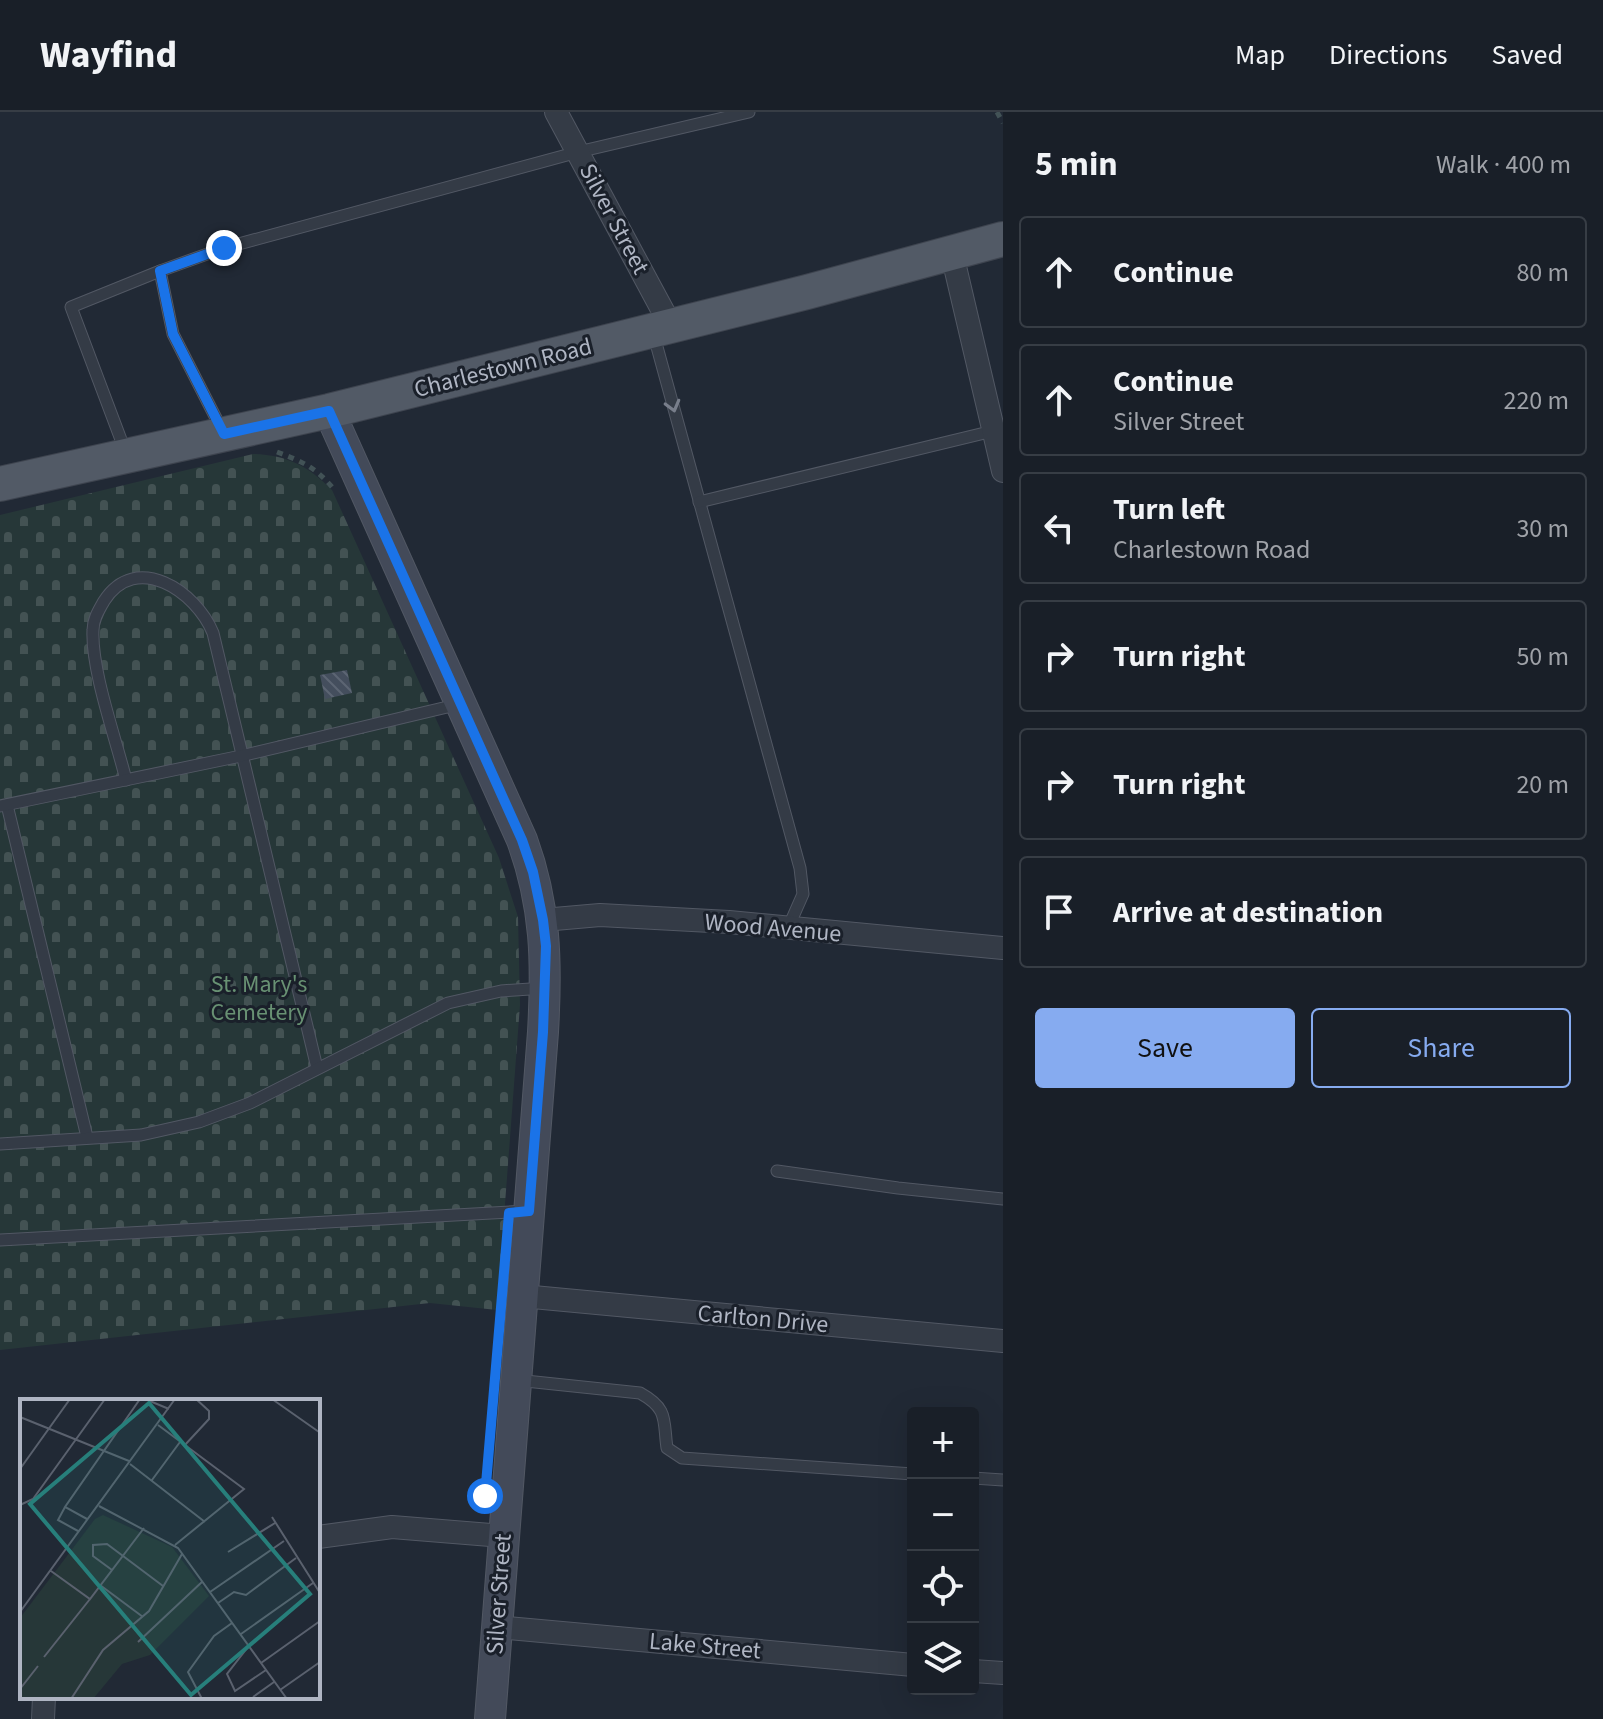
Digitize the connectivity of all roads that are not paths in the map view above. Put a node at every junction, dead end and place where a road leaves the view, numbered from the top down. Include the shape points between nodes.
1 (556, 112) edge
2 (749, 112) edge
3 (578, 152) junction
4 (1003, 239) edge
5 (952, 254) junction
6 (160, 271) junction
7 (662, 328) junction
8 (329, 411) junction
9 (993, 431) junction
10 (224, 434) junction
11 (127, 455) junction
12 (1002, 466) edge
13 (0, 484) edge
14 (699, 502) junction
15 (460, 704) junction
16 (241, 756) junction
17 (126, 780) junction
18 (3, 805) edge
19 (543, 920) junction
20 (788, 928) junction
21 (1003, 948) edge
22 (546, 988) junction
23 (317, 1068) junction
24 (87, 1137) junction
25 (0, 1144) edge
26 (777, 1171) dead end
27 (1003, 1199) edge
28 (529, 1211) junction
29 (0, 1240) edge
30 (522, 1296) junction
31 (1003, 1341) edge
32 (515, 1380) junction
33 (907, 1474) edge
34 (979, 1478) edge
35 (1003, 1480) edge
36 (503, 1536) junction
37 (320, 1537) edge
38 (497, 1627) junction
39 (907, 1664) edge
40 (979, 1671) edge
41 (1003, 1673) edge
42 (44, 1699) edge
43 (43, 1719) edge
44 (490, 1719) edge

1 - 3 street, Silver Street
2 - 3 lane
3 - 6 lane via 224,248
3 - 7 street, Silver Street
4 - 5 main road, Charlestown Road
5 - 7 main road, Charlestown Road
5 - 9 street
6 - 10 lane via 173,334
6 - 11 lane via 71,307
7 - 8 main road, Charlestown Road
7 -> 14 lane
8 - 10 main road, Charlestown Road
8 - 15 main road, Silver Street
9 - 12 street
9 - 14 lane
10 - 11 main road, Charlestown Road
11 - 13 main road, Charlestown Road
14 - 20 lane via 800,868 803,894
15 - 16 lane
15 - 19 main road, Silver Street via 522,840
16 - 17 lane
16 - 17 lane via 207,619 172,587 138,577 110,592 93,629 96,662
16 - 23 lane
17 - 18 lane
18 - 24 lane
19 - 20 street, Wood Avenue via 600,915
19 - 22 main road, Silver Street
20 - 21 street, Wood Avenue
22 - 23 lane via 448,1003
22 - 28 main road, Silver Street
23 - 24 lane via 199,1122 141,1135
24 - 25 lane
26 - 27 lane
28 - 29 lane
28 - 30 main road, Silver Street
30 - 31 street, Carlton Drive
30 - 32 main road, Silver Street
32 - 33 lane via 640,1393 663,1412 667,1448 682,1458
32 - 36 main road, Silver Street
34 - 35 lane
36 - 37 street via 392,1527
36 - 38 main road, Silver Street
38 - 39 street, Lake Street
38 - 44 main road, Silver Street
40 - 41 street
42 - 43 street

